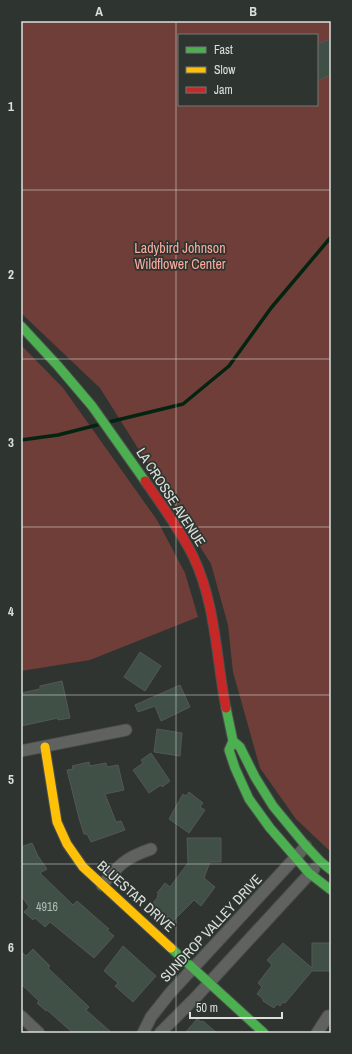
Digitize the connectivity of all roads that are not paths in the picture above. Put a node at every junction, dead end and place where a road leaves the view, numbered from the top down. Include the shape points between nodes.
1 (21, 326) edge
2 (126, 730) dead end
3 (233, 741) junction
4 (45, 747) junction
5 (21, 751) edge
6 (306, 846) junction
7 (151, 849) dead end
8 (294, 858) junction
9 (321, 862) junction
10 (331, 870) edge
11 (310, 873) junction
12 (102, 885) junction
13 (331, 890) edge
14 (193, 968) junction
15 (209, 983) junction
16 (21, 1016) edge
17 (328, 1016) dead end
18 (39, 1033) edge
19 (143, 1033) edge
20 (160, 1033) edge
21 (264, 1033) edge
22 (317, 1033) edge

1 - 3 street, LA CROSSE AVENUE via 58,366 113,434 193,556 202,579 217,642 223,692
2 - 4 street
3 - 6 street, LA CROSSE AVENUE via 240,747 273,806
3 - 8 street, LA CROSSE AVENUE via 229,750 249,799
4 - 5 street
4 - 12 street, BLUESTAR DRIVE via 55,812 61,832 83,867
6 - 8 street, SUNDROP VALLEY DRIVE
6 - 9 street, LA CROSSE AVENUE
7 - 12 street via 126,860
8 - 11 street, LA CROSSE AVENUE
8 - 14 street, SUNDROP VALLEY DRIVE
9 - 10 street, LA CROSSE AVENUE
9 - 11 street
11 - 13 street, LA CROSSE AVENUE
11 - 15 street
12 - 14 street, BLUESTAR DRIVE
14 - 15 street, BLUESTAR DRIVE
14 - 19 street, SUNDROP VALLEY DRIVE via 151,1018
15 - 20 street
15 - 21 street, BLUESTAR DRIVE
16 - 18 street
17 - 22 street

